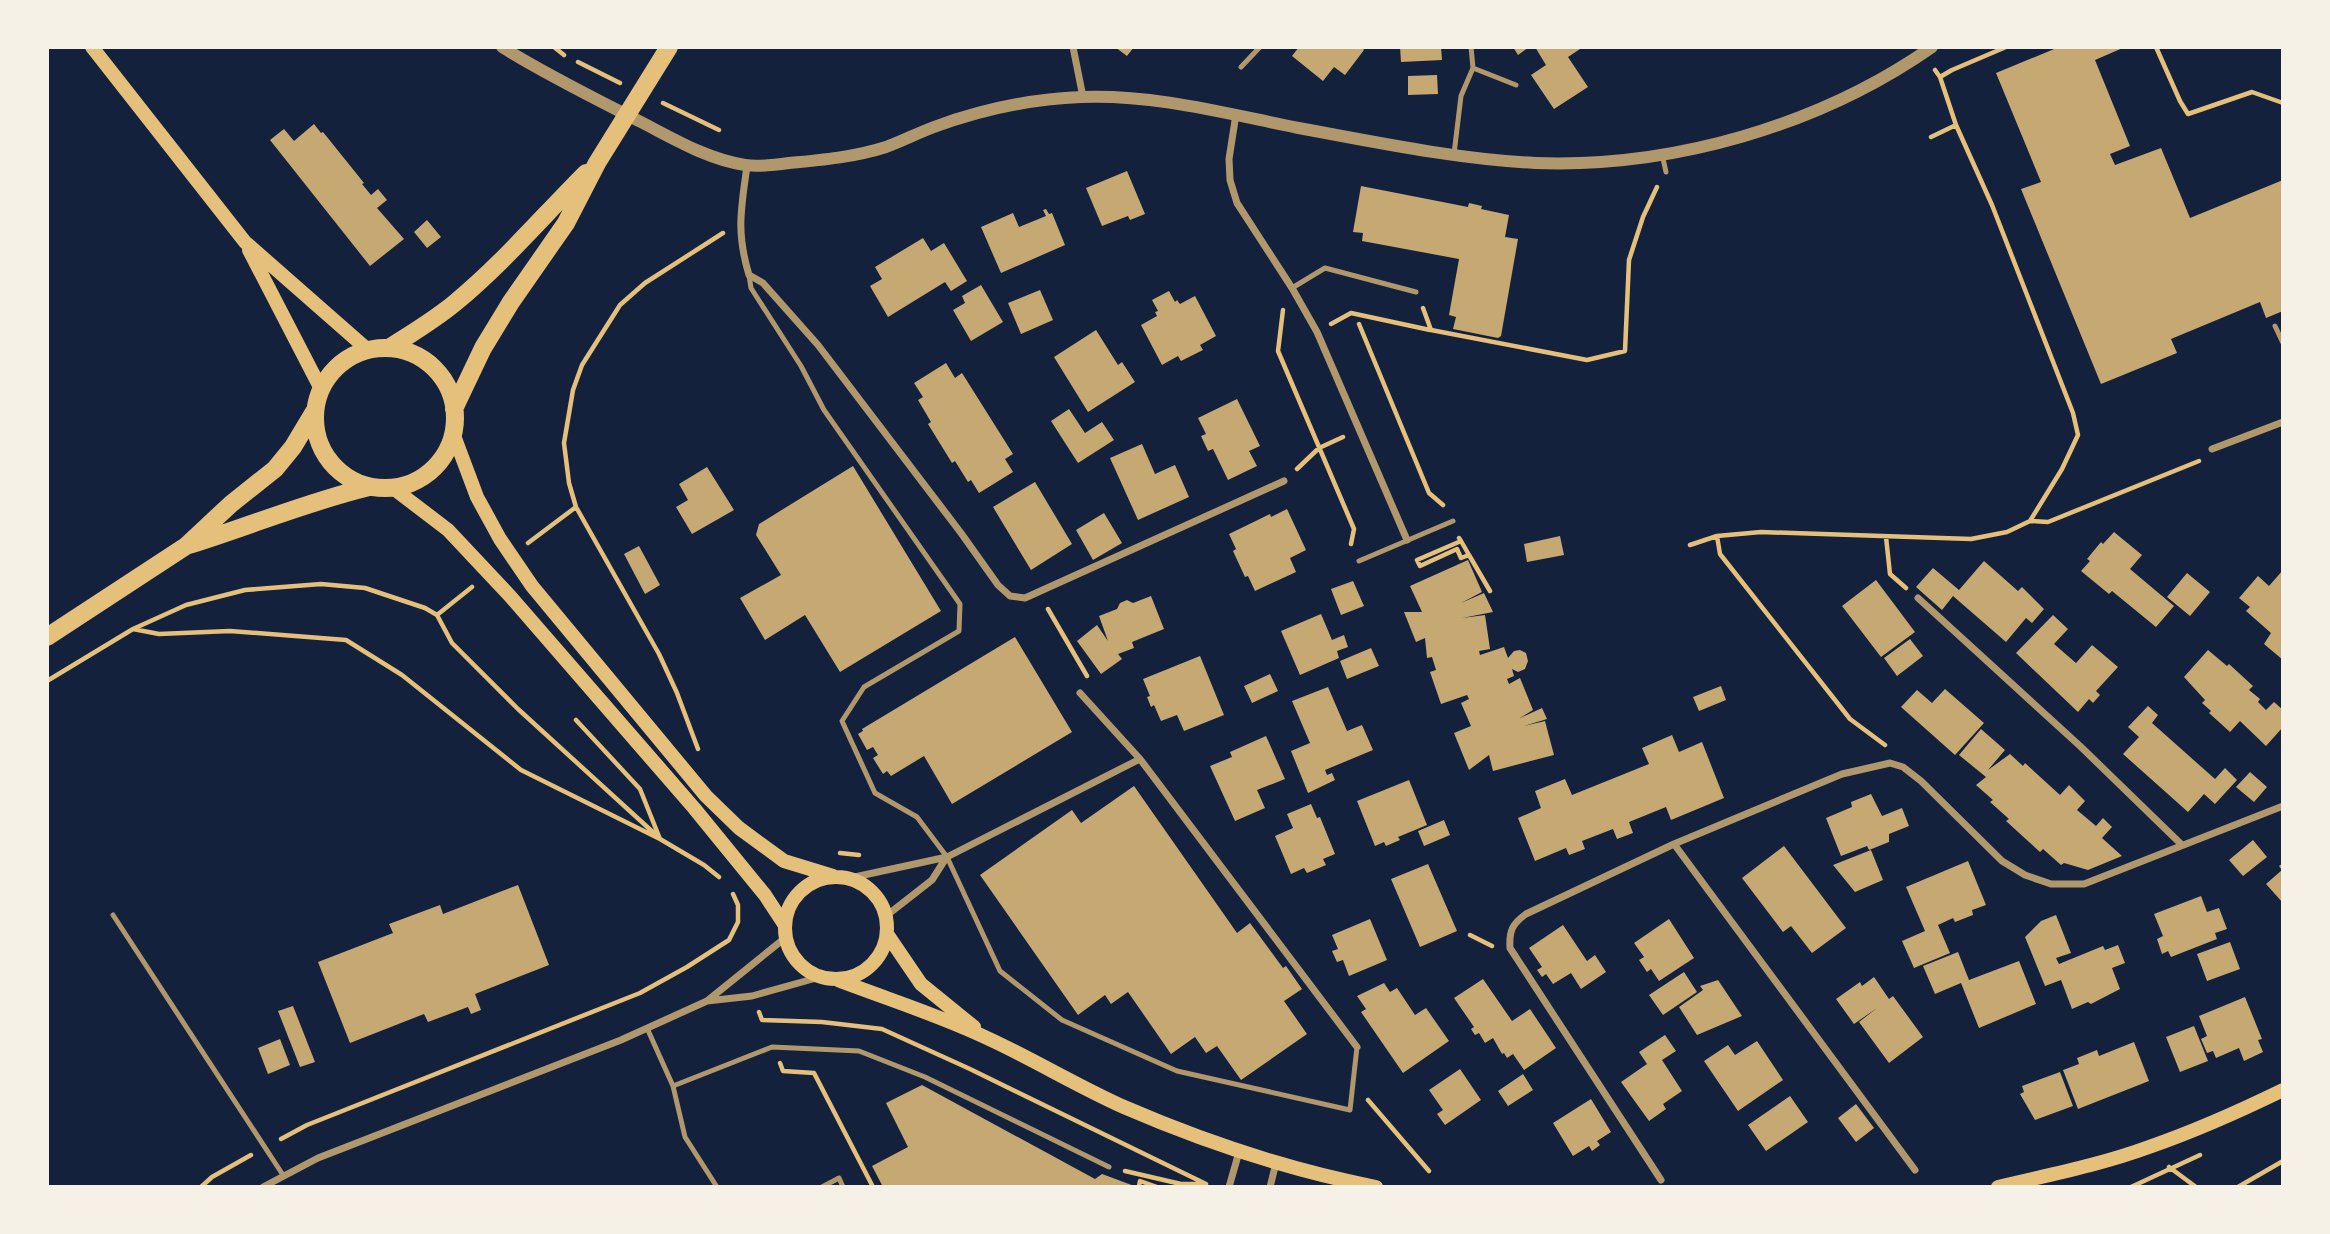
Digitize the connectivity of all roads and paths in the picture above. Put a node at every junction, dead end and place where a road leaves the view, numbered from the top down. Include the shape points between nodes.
1 (92, 47) edge
2 (502, 47) edge
3 (554, 47) edge
4 (669, 47) edge
5 (1073, 47) edge
6 (1260, 47) edge
7 (1471, 47) edge
8 (1932, 47) edge
9 (2006, 47) edge
10 (2156, 47) edge
11 (563, 55) dead end
12 (1241, 67) dead end
13 (1473, 68) junction
14 (1934, 70) dead end
15 (1940, 77) junction
16 (1516, 85) dead end
17 (1083, 97) junction
18 (2283, 103) edge
19 (1236, 114) junction
20 (1956, 125) junction
21 (1931, 137) dead end
22 (1454, 154) junction
23 (1662, 154) junction
24 (597, 163) junction
25 (747, 166) junction
26 (1666, 172) joint
27 (739, 225) junction
28 (245, 242) junction
29 (749, 275) junction
30 (1292, 288) junction
31 (1416, 292) joint
32 (1283, 309) dead end
33 (1359, 324) dead end
34 (2275, 326) dead end
35 (1431, 330) junction
36 (1317, 332) junction
37 (2283, 342) edge
38 (390, 348) junction
39 (368, 350) junction
40 (321, 389) junction
41 (454, 409) junction
42 (314, 412) junction
43 (2283, 422) edge
44 (1360, 430) junction
45 (453, 433) junction
46 (1319, 448) junction
47 (2212, 449) joint
48 (1284, 481) joint
49 (369, 487) junction
50 (393, 488) junction
51 (1453, 521) junction
52 (2030, 521) junction
53 (1717, 537) junction
54 (1886, 537) junction
55 (1408, 540) junction
56 (1461, 541) junction
57 (1690, 545) dead end
58 (186, 546) junction
59 (1469, 555) junction
60 (1359, 561) joint
61 (1490, 591) dead end
62 (1037, 592) junction
63 (1918, 598) joint
64 (133, 629) junction
65 (47, 637) edge
66 (47, 681) edge
67 (1080, 693) joint
68 (576, 720) dead end
69 (700, 754) dead end
70 (1140, 759) junction
71 (1889, 763) junction
72 (2283, 806) edge
73 (660, 839) junction
74 (1674, 844) junction
75 (2182, 845) junction
76 (836, 853) dead end
77 (871, 856) dead end
78 (947, 857) junction
79 (832, 876) junction
80 (850, 878) junction
81 (721, 879) dead end
82 (729, 886) dead end
83 (113, 915) dead end
84 (886, 916) junction
85 (784, 931) junction
86 (887, 934) junction
87 (820, 977) junction
88 (838, 980) junction
89 (707, 1001) junction
90 (762, 1020) dead end
91 (647, 1028) junction
92 (986, 1037) junction
93 (772, 1047) junction
94 (1357, 1047) joint
95 (1353, 1082) junction
96 (673, 1086) junction
97 (2283, 1090) edge
98 (265, 1147) junction
99 (2148, 1148) junction
100 (1239, 1152) junction
101 (2283, 1161) edge
102 (1276, 1163) junction
103 (1109, 1167) joint
104 (1915, 1170) dead end
105 (1429, 1171) dead end
106 (283, 1175) junction
107 (1661, 1181) dead end
108 (1206, 1184) dead end
109 (1180, 1186) edge
110 (201, 1187) edge
111 (263, 1187) edge
112 (717, 1187) edge
113 (822, 1187) edge
114 (843, 1187) edge
115 (873, 1187) edge
116 (1141, 1187) edge
117 (1157, 1187) edge
118 (1229, 1187) edge
119 (1270, 1187) edge
120 (1376, 1187) edge
121 (1998, 1187) edge
122 (2196, 1187) edge
123 (2238, 1187) edge

1 - 28 main road
2 - 25 street via 706,155
3 - 11 path
4 - 24 main road
5 - 17 street
6 - 12 lane
7 - 13 lane
8 - 23 street via 1851,95 1787,121 1733,139
9 - 15 path
10 - 18 path via 2188,114 2252,92
13 - 16 lane
13 - 22 lane via 1461,96
14 - 15 path
15 - 20 path
17 - 19 street via 1146,100
17 - 25 street via 980,114 848,157
19 - 22 street
19 - 30 street via 1229,159 1237,202
20 - 21 path
20 - 52 path via 2020,275 2078,435
22 - 23 street via 1532,163
23 - 26 lane
24 - 38 main road via 479,283
24 - 41 main road via 566,223 483,348
25 - 27 street
26 - 35 path via 1643,217 1629,260 1625,351 1587,360
27 - 29 street
27 - 69 path via 672,264 620,305 582,365 564,443 576,507 659,654
28 - 39 main road
28 - 40 main road
29 - 62 street via 777,297 818,345 998,585 1017,598
29 - 78 lane via 751,288 824,410 961,604 959,631 864,687 842,722 875,793 917,817
30 - 31 lane via 1325,268
30 - 36 street
31 - 35 path
32 - 46 path via 1278,351
33 - 51 path via 1429,493 1449,510
34 - 37 lane
35 - 36 path via 1351,313
36 - 44 street
38 - 39 main road
38 - 41 main road via 420,358 439,373
39 - 40 main road via 335,368
40 - 42 main road
41 - 45 main road
42 - 49 main road via 317,437 328,461 346,477
42 - 58 main road via 275,468
43 - 47 street
44 - 46 path
44 - 55 street
45 - 50 main road via 444,456 428,474
45 - 79 main road via 477,497 531,586 706,796 784,861
46 - 48 path
46 - 60 path via 1354,529 1350,546
47 - 52 path via 2202,460 2082,510 2048,522
48 - 62 street
49 - 50 main road
49 - 58 main road via 323,498
50 - 85 main road via 448,530 510,596 694,808 765,895
51 - 55 lane
51 - 56 path
52 - 54 path via 2007,532 1971,539
53 - 54 path via 1761,532
53 - 57 path
53 - 71 path via 1720,554 1850,719 1885,745
54 - 63 path via 1890,574
55 - 60 lane
56 - 59 path
56 - 59 path via 1417,560 1420,566 1457,549 1461,558
58 - 65 main road
59 - 61 path
62 - 67 path via 1087,675
63 - 75 street
64 - 66 path
64 - 73 path via 159,634 230,631 346,640 402,675 521,770
64 - 73 path via 186,606 245,590 321,584 365,588 425,608 437,615 452,643 518,709
67 - 70 street
68 - 73 path via 640,789
70 - 78 street
70 - 94 street
71 - 74 street via 1842,774
71 - 75 street via 1922,780 2002,861 2051,884 2084,884
72 - 75 street
73 - 81 path
74 - 104 street
74 - 107 street via 1526,914 1515,921 1509,933 1510,948
76 - 77 path
78 - 80 street
78 - 84 street via 932,880
78 - 95 lane via 1000,971 1062,1020 1177,1071 1350,1110
79 - 80 main road
79 - 85 main road via 800,891 789,906
80 - 84 main road via 866,886
82 - 98 path via 738,905 738,922 729,940 687,967 640,993 307,1125
83 - 98 lane
84 - 86 main road
85 - 87 main road via 792,955 804,969
85 - 89 street
86 - 88 main road via 871,966
86 - 92 main road via 921,985
87 - 88 main road
87 - 89 street via 752,996
88 - 92 main road
89 - 91 street
90 - 93 path
91 - 96 lane
91 - 106 street
92 - 100 main road via 1124,1107
93 - 96 lane
93 - 103 lane via 859,1051 925,1077
93 - 115 path via 783,1071 814,1073
94 - 95 lane
95 - 105 path
96 - 112 lane via 685,1137
97 - 99 main road
98 - 106 lane
98 - 110 path
99 - 121 main road
99 - 122 path
100 - 102 main road
100 - 118 street
101 - 123 path
102 - 119 street
102 - 120 main road
103 - 109 path
106 - 111 street
108 - 109 path
113 - 114 lane via 839,1178
116 - 117 path via 1140,1181

